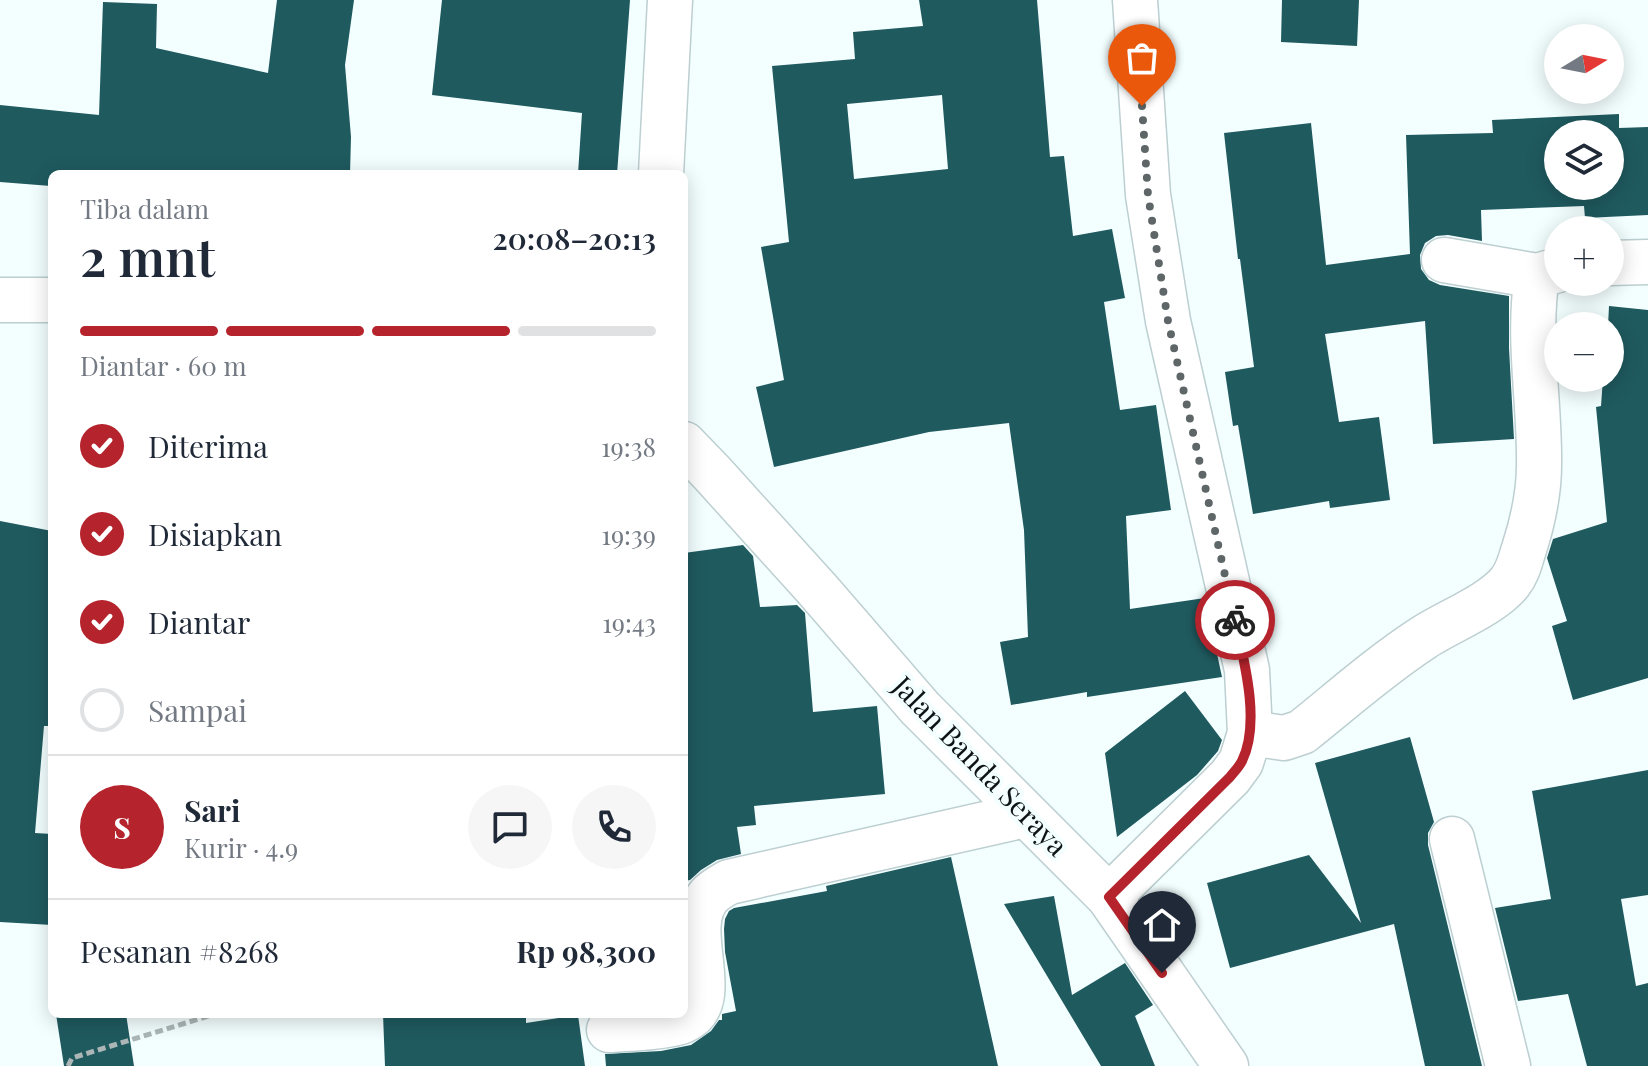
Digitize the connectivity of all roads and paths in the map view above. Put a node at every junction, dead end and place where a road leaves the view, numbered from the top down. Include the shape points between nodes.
1 (670, 0) edge
2 (1135, 0) edge
3 (661, 170) edge
4 (1444, 260) dead end
5 (1648, 262) edge
6 (1624, 263) edge
7 (1544, 273) edge
8 (1544, 279) edge
9 (0, 300) edge
10 (48, 300) edge
11 (688, 448) edge
12 (1250, 733) junction
13 (1025, 815) junction
14 (1452, 839) dead end
15 (1109, 897) junction
16 (688, 1017) edge
17 (202, 1018) edge
18 (687, 1018) edge
19 (604, 1037) edge
20 (68, 1066) edge
21 (1226, 1066) edge
22 (1508, 1066) edge

1 - 3 street
2 - 12 street via 1148,195 1163,293 1247,670
4 - 7 street
5 - 6 street
8 - 12 street via 1532,304 1538,493 1517,572 1483,604 1404,651 1302,732 1284,738
9 - 10 street
11 - 13 street, Jalan Banda Seraya via 920,708
12 - 15 street via 1230,777
13 - 15 street, Jalan Banda Seraya
13 - 16 street via 729,882 708,897 700,912 703,991 701,1003
14 - 22 street
15 - 21 street, Jalan Banda Seraya
17 - 20 path via 72,1058
18 - 19 street

